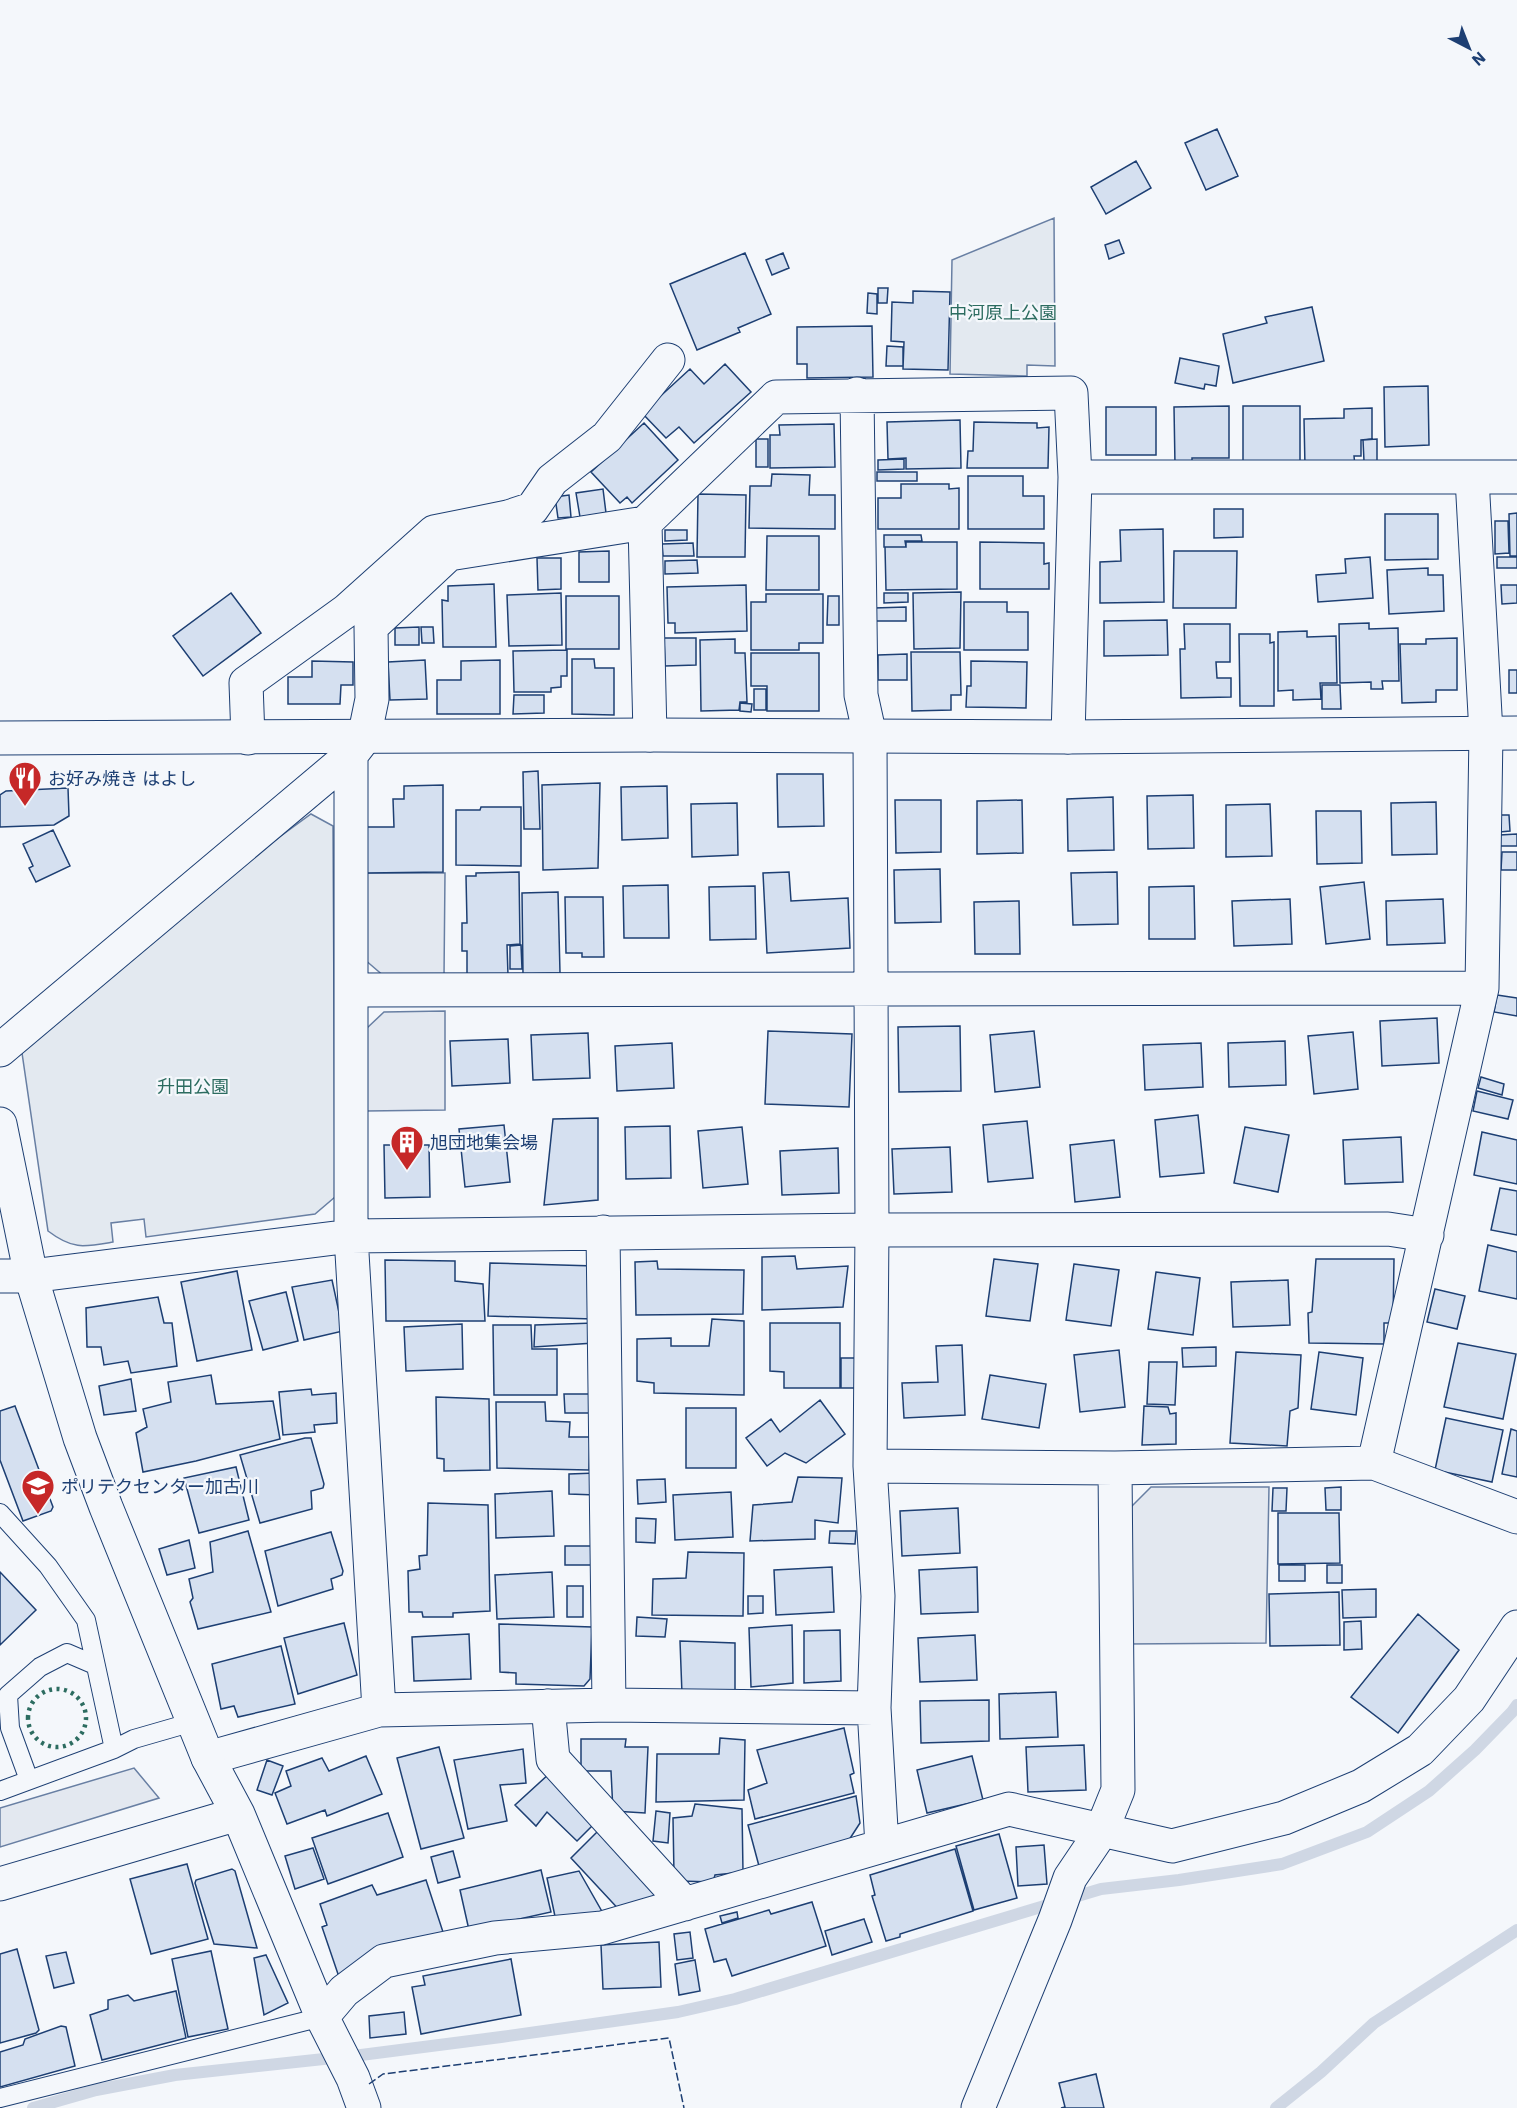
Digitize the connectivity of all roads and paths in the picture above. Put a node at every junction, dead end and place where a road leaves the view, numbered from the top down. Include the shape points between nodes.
1 (668, 360) dead end
2 (857, 394) junction
3 (1075, 477) junction
4 (1517, 477) edge
5 (1472, 478) junction
6 (645, 523) junction
7 (1501, 733) edge
8 (650, 735) junction
9 (870, 736) junction
10 (1068, 737) junction
11 (0, 738) edge
12 (248, 738) junction
13 (357, 746) junction
14 (1482, 988) junction
15 (351, 990) junction
16 (871, 990) junction
17 (0, 1050) edge
18 (0, 1124) edge
19 (872, 1230) junction
20 (603, 1232) junction
21 (1427, 1235) junction
22 (351, 1236) junction
23 (15, 1276) edge
24 (1374, 1463) junction
25 (870, 1466) junction
26 (1114, 1468) junction
27 (0, 1514) edge
28 (1517, 1517) edge
29 (1517, 1627) edge
30 (95, 1665) junction
31 (609, 1705) junction
32 (548, 1706) junction
33 (874, 1708) junction
34 (380, 1710) junction
35 (193, 1722) junction
36 (114, 1749) junction
37 (208, 1758) junction
38 (29, 1780) junction
39 (0, 1791) edge
40 (238, 1814) junction
41 (1101, 1832) junction
42 (882, 1846) junction
43 (0, 1884) edge
44 (685, 1904) junction
45 (322, 2017) junction
46 (0, 2098) edge
47 (364, 2108) edge
48 (978, 2108) edge

1 - 12 street via 607,437 552,480 532,509 508,518 434,532 346,610 246,682
2 - 3 street via 1071,393
2 - 6 street via 776,397
2 - 9 street via 861,695
3 - 5 street
3 - 10 street
4 - 5 street
5 - 7 street
6 - 8 street
6 - 13 street via 449,554 371,627 372,699
7 - 10 street
7 - 14 street
8 - 9 street
8 - 13 street
9 - 10 street
9 - 16 street
11 - 12 street
12 - 13 street
13 - 15 street
13 - 17 street
14 - 16 street
14 - 21 street
15 - 16 street
15 - 22 street
16 - 19 street
18 - 23 street
19 - 20 street
19 - 21 street via 1388,1229
19 - 25 street
20 - 22 street
20 - 31 street
21 - 24 street
22 - 23 street
22 - 34 street
23 - 35 street
24 - 26 street
24 - 28 street
25 - 26 street
25 - 33 street via 878,1596
26 - 41 street via 1118,1790
27 - 30 lane via 48,1566 86,1620
29 - 41 street via 1469,1699 1428,1742 1361,1786 1284,1818 1172,1846
30 - 36 lane
30 - 38 lane via 67,1653 40,1667 8,1695 10,1728
31 - 32 street
31 - 33 street
32 - 34 street
32 - 44 street via 553,1759
33 - 42 street
34 - 37 street
35 - 36 lane
35 - 37 street
36 - 38 lane
37 - 40 street
38 - 39 lane
40 - 43 street
40 - 45 street
41 - 42 street via 1009,1809
41 - 48 street via 1070,1878
42 - 44 street
44 - 45 street via 602,1928 495,1938 384,1961 344,1991
45 - 46 lane
45 - 47 street

